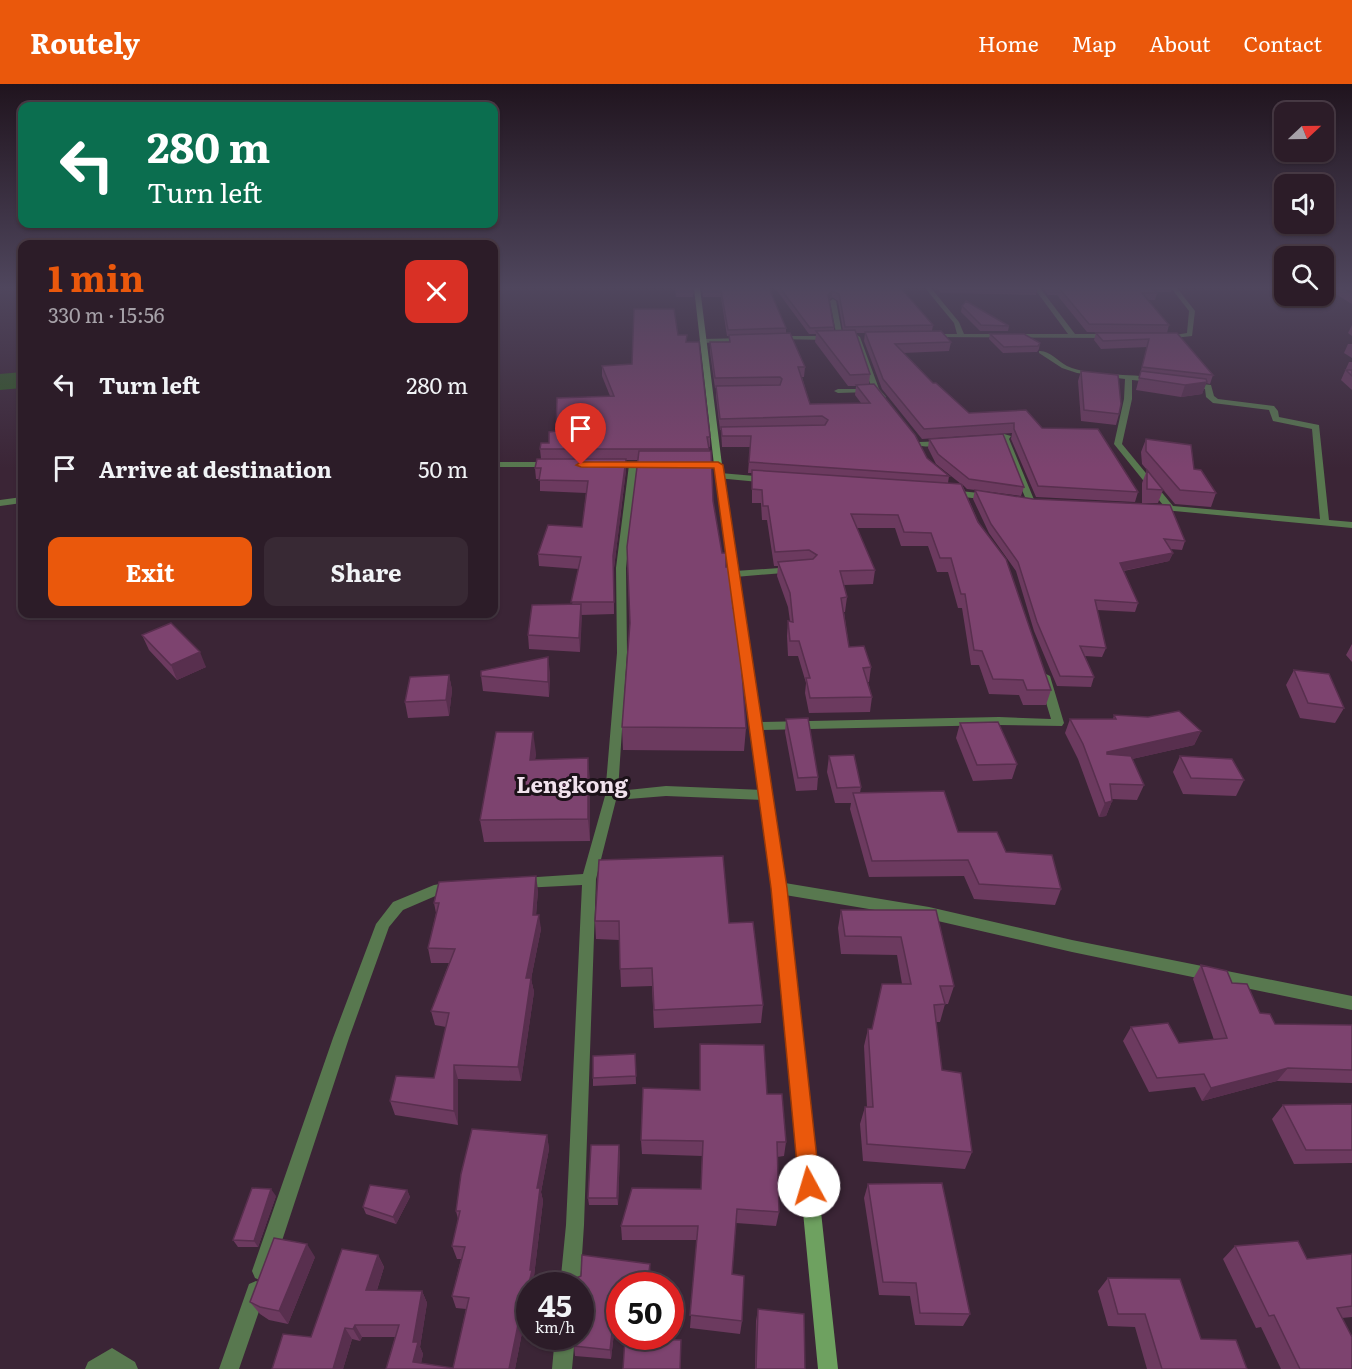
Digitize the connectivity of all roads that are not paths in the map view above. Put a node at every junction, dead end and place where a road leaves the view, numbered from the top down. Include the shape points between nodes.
1 (704, 348) edge
2 (861, 348) edge
3 (1041, 352) edge
4 (1129, 377) junction
5 (1162, 381) edge
6 (1184, 384) edge
7 (876, 390) junction
8 (837, 391) dead end
9 (890, 408) edge
10 (912, 435) edge
11 (994, 439) edge
12 (960, 442) edge
13 (919, 444) junction
14 (924, 455) edge
15 (498, 465) edge
16 (558, 465) edge
17 (632, 465) dead end
18 (715, 469) junction
19 (775, 480) edge
20 (959, 490) junction
21 (940, 492) edge
22 (997, 498) edge
23 (1020, 500) edge
24 (18, 501) edge
25 (1031, 502) junction
26 (1043, 502) edge
27 (0, 504) edge
28 (1149, 507) edge
29 (1171, 509) junction
30 (971, 512) edge
31 (1325, 522) junction
32 (1352, 525) edge
33 (808, 569) edge
34 (735, 574) junction
35 (1039, 664) edge
36 (756, 726) junction
37 (767, 795) junction
38 (610, 796) junction
39 (589, 879) junction
40 (508, 884) edge
41 (462, 887) edge
42 (779, 888) junction
43 (1351, 1006) edge
44 (571, 1272) edge
45 (564, 1350) edge
46 (95, 1369) edge
47 (128, 1369) edge
48 (230, 1369) edge
49 (562, 1369) edge
50 (828, 1369) edge

1 - 18 main road via 721,434
2 - 7 street
3 - 4 street via 1079,372
4 - 5 street
4 - 29 street via 1118,444
6 - 31 street via 1208,387 1210,397 1216,400 1270,408 1276,419 1316,427
7 - 8 street
7 - 9 street
10 - 13 street
11 - 25 street via 1006,437
12 - 13 street
13 - 14 street
15 - 16 street
17 - 38 street via 621,568 622,653
18 - 19 street
18 - 34 main road
20 - 21 street
20 - 22 street
20 - 30 street
23 - 25 street
24 - 27 street
25 - 26 street
28 - 29 street
29 - 31 street
31 - 32 street
33 - 34 street
34 - 36 main road
35 - 36 street via 1064,723
36 - 37 main road
37 - 38 street via 677,791
37 - 42 main road
38 - 39 street
39 - 40 street
39 - 44 street
41 - 48 street via 439,889 398,906 383,924
42 - 43 street via 929,913
42 - 50 main road
45 - 49 street
46 - 47 street via 112,1358

